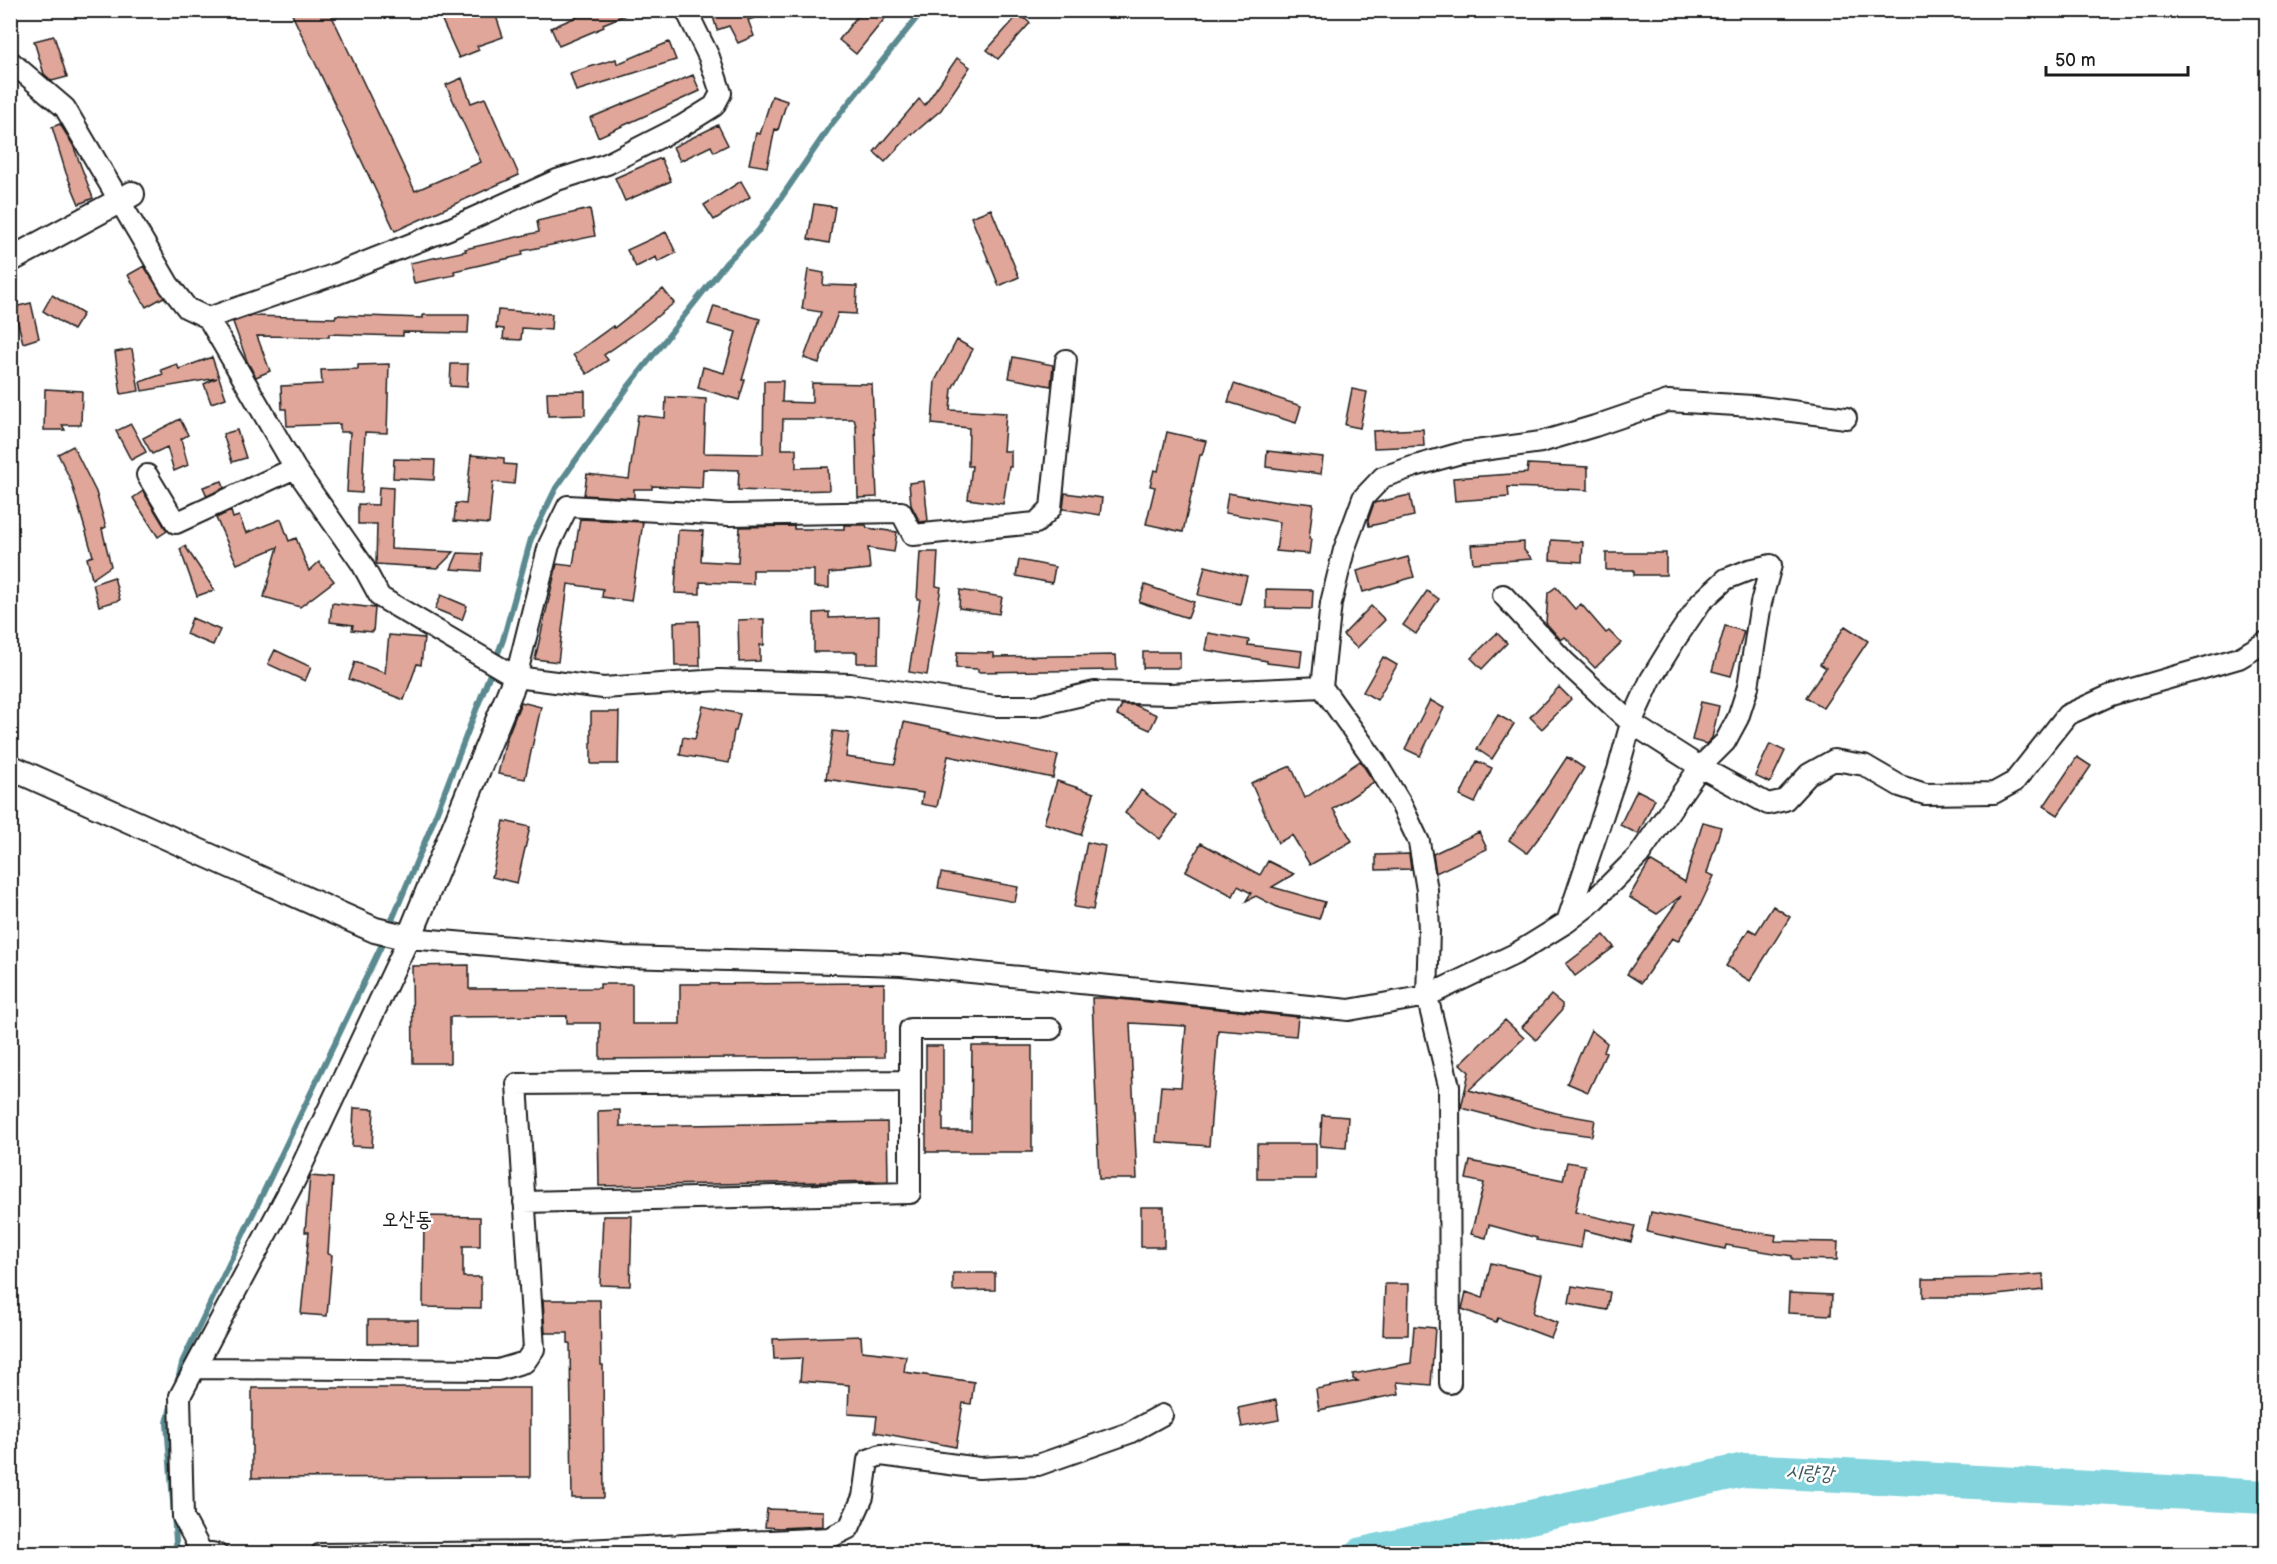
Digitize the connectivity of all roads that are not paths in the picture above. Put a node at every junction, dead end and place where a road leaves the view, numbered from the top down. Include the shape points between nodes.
1 (686, 10) edge
2 (10, 61) edge
3 (126, 197) junction
4 (10, 260) edge
5 (208, 318) junction
6 (1066, 360) dead end
7 (1846, 418) dead end
8 (296, 468) junction
9 (147, 475) dead end
10 (1503, 595) dead end
11 (2266, 642) edge
12 (516, 677) junction
13 (1322, 687) junction
14 (1631, 723) junction
15 (10, 767) edge
16 (1700, 767) junction
17 (1567, 922) junction
18 (393, 934) junction
19 (1427, 996) junction
20 (1051, 1029) dead end
21 (909, 1081) junction
22 (524, 1202) junction
23 (195, 1368) junction
24 (1449, 1383) dead end
25 (1162, 1415) dead end
26 (183, 1517) junction
27 (189, 1554) edge
28 (217, 1554) edge
29 (321, 1554) edge

1 - 5 street via 710,57 721,93 714,106 607,164 557,180 333,275
2 - 3 street via 65,108
3 - 4 street
3 - 5 street via 169,285 187,308
5 - 8 street
6 - 12 street via 1051,508 1036,523 913,535 901,512 729,515 568,506 549,545
7 - 13 street via 1753,406 1668,401 1541,442 1461,453 1383,477 1363,498 1344,550 1331,603
8 - 9 street via 176,523
8 - 12 street via 380,597
10 - 14 street via 1564,661
11 - 16 street via 2239,658 2111,695 2067,715 2014,782 1994,793 1925,794 1900,786 1864,765 1834,760 1809,774 1785,800 1768,804
12 - 13 street via 603,688 719,680 850,684 995,706 1035,706 1095,692 1170,694
12 - 18 street
13 - 19 street via 1375,761 1419,842 1428,900
14 - 16 street
14 - 16 street via 1651,679 1701,602 1726,579 1771,565 1748,687 1738,718 1725,742
14 - 17 street
15 - 18 street
16 - 17 street via 1639,855
17 - 19 street via 1517,953
18 - 19 street via 624,957 901,965 1349,1011
18 - 23 street via 296,1178
19 - 24 street via 1449,1086
20 - 21 street via 910,1029
21 - 22 street via 909,1193
21 - 22 street via 517,1084
22 - 23 street via 534,1349 525,1362 498,1370
23 - 26 street via 180,1396
25 - 29 street via 1129,1433 1038,1466 979,1468 881,1455 868,1460 863,1497 849,1528 829,1539 545,1552
26 - 27 street
26 - 28 street via 201,1551

